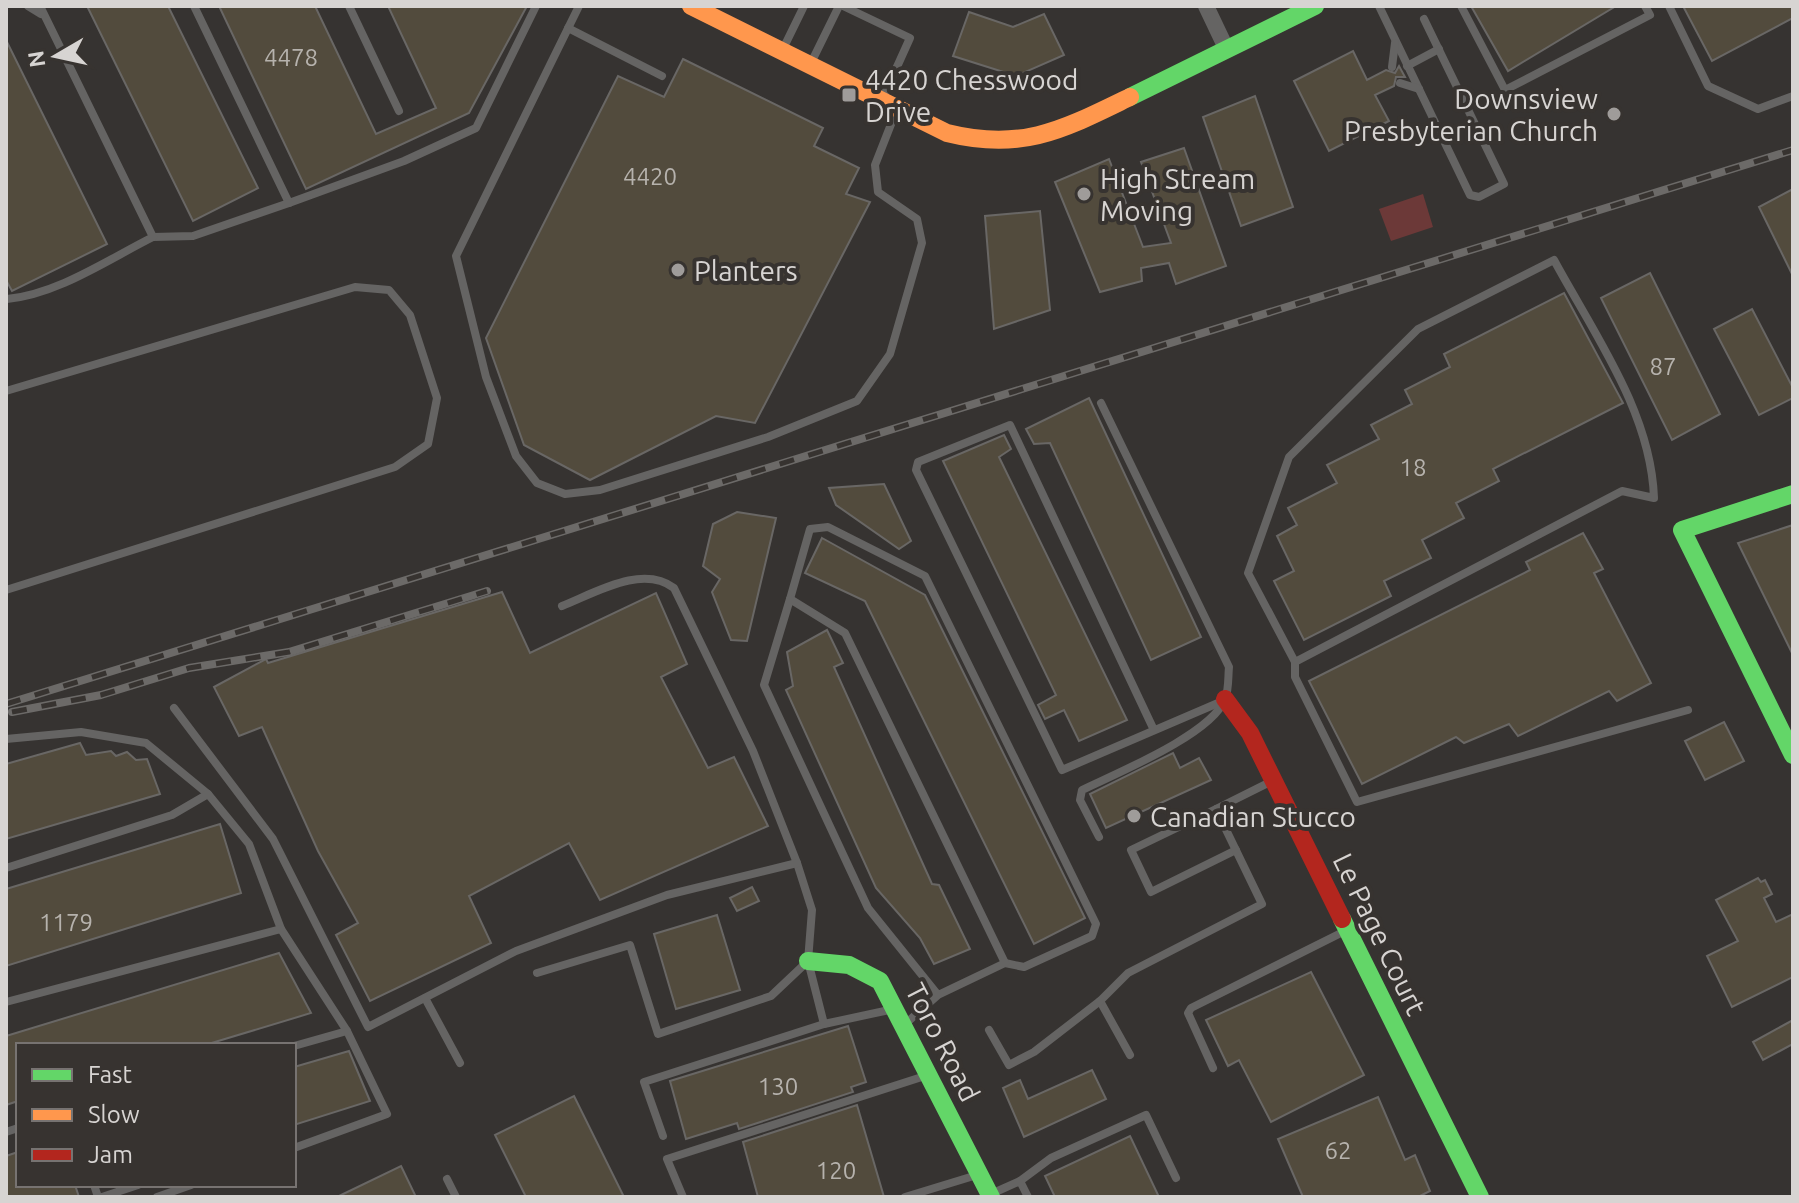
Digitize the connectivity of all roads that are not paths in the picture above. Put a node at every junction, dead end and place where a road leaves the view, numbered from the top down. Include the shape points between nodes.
1 (28, 6) edge
2 (194, 6) edge
3 (349, 6) edge
4 (536, 6) edge
5 (579, 6) edge
6 (691, 6) edge
7 (804, 6) edge
8 (841, 6) edge
9 (1206, 6) edge
10 (1315, 6) edge
11 (1379, 6) edge
12 (1461, 6) edge
13 (1645, 6) edge
14 (1669, 6) edge
15 (40, 10) edge
16 (1424, 19) dead end
17 (568, 28) junction
18 (1395, 43) junction
19 (1226, 48) junction
20 (1439, 49) junction
21 (782, 52) junction
22 (810, 66) junction
23 (1407, 66) junction
24 (1392, 67) dead end
25 (662, 76) dead end
26 (1400, 83) dead end
27 (1419, 89) junction
28 (1793, 96) edge
29 (889, 105) junction
30 (399, 111) dead end
31 (289, 203) junction
32 (153, 237) junction
33 (7, 299) edge
34 (6, 391) edge
35 (1101, 403) dead end
36 (1793, 494) edge
37 (6, 590) edge
38 (790, 599) junction
39 (562, 606) dead end
40 (1295, 662) junction
41 (1225, 699) junction
42 (174, 708) dead end
43 (1688, 710) dead end
44 (1153, 728) junction
45 (6, 739) edge
46 (1793, 755) edge
47 (1273, 781) junction
48 (208, 794) junction
49 (1216, 809) junction
50 (1099, 837) dead end
51 (1236, 850) junction
52 (797, 863) junction
53 (6, 868) edge
54 (281, 929) junction
55 (1346, 930) junction
56 (808, 961) junction
57 (1005, 963) junction
58 (537, 973) dead end
59 (938, 995) junction
60 (425, 998) junction
61 (1100, 1001) junction
62 (6, 1002) edge
63 (899, 1017) junction
64 (824, 1024) junction
65 (989, 1030) dead end
66 (347, 1031) junction
67 (296, 1045) edge
68 (1130, 1055) dead end
69 (460, 1063) dead end
70 (1213, 1068) dead end
71 (929, 1075) junction
72 (663, 1136) dead end
73 (296, 1147) edge
74 (981, 1174) junction
75 (1176, 1178) dead end
76 (447, 1179) dead end
77 (1020, 1181) junction
78 (132, 1187) edge
79 (185, 1187) edge
80 (990, 1196) edge
81 (100, 1197) edge
82 (157, 1197) edge
83 (456, 1197) edge
84 (683, 1197) edge
85 (905, 1197) edge
86 (1028, 1197) edge
87 (1480, 1197) edge

1 - 15 lane
2 - 31 lane
3 - 30 lane
4 - 31 lane via 476,128
5 - 17 lane
6 - 21 street
7 - 21 lane
8 - 22 lane
8 - 29 lane via 910,38
9 - 19 street
10 - 19 street
11 - 18 lane
12 - 13 lane via 1505,90 1650,15
14 - 28 lane via 1708,86 1758,109
15 - 32 lane
16 - 20 lane
17 - 25 lane
17 - 29 lane via 456,256 486,377 516,456 537,483 565,494 600,490 768,437 857,401 890,354 922,243 917,219 878,192 875,165
18 - 23 lane
18 - 24 lane
19 - 29 street via 1058,132 1017,143 984,143 947,133
20 - 23 lane
20 - 27 lane via 1502,179 1501,188 1470,195
21 - 22 street
22 - 29 street
23 - 27 lane
26 - 27 lane
31 - 32 lane via 193,236
32 - 33 lane via 67,281
34 - 37 lane via 355,287 389,290 410,315 437,398 428,444 395,467
35 - 41 lane via 1229,667
36 - 46 street via 1682,530
38 - 57 lane via 845,633
38 - 57 lane via 810,529 828,527 925,576 1096,924 1092,936 1024,967
38 - 59 lane via 764,685 868,908
39 - 52 lane via 645,577 674,588 753,751
40 - 40 lane via 1622,491 1654,498 1637,414 1554,260 1418,329 1289,457 1248,573
40 - 43 lane via 1295,677 1357,802
41 - 44 lane
41 - 47 street, Le Page Court via 1250,733
41 - 50 lane via 1204,724 1157,754 1082,790 1080,800
42 - 60 lane via 273,839 368,1027
44 - 44 lane via 1062,770 916,470 918,462 1010,425
45 - 48 lane via 81,732 146,743
47 - 49 lane
47 - 55 street, Le Page Court
48 - 53 lane via 172,815
48 - 54 lane via 249,844
49 - 51 lane
49 - 51 lane via 1131,850 1151,892
51 - 61 lane via 1262,904 1128,973
52 - 56 lane via 812,910
52 - 60 lane via 731,877 618,913 516,951
54 - 62 lane
54 - 66 lane
55 - 70 lane via 1191,1008 1188,1013
55 - 87 street, Le Page Court
56 - 58 lane via 771,996 658,1034 630,945
56 - 63 street, Toro Road via 849,965 880,981
56 - 64 lane
57 - 59 lane
59 - 63 lane
60 - 69 lane
61 - 65 lane via 1009,1065
61 - 68 lane
63 - 64 lane
63 - 71 street, Toro Road
64 - 72 lane via 644,1082
66 - 67 lane
66 - 73 lane via 387,1114
71 - 74 street, Toro Road
71 - 84 lane via 667,1159
74 - 80 street, Toro Road
74 - 85 lane
75 - 77 lane via 1146,1115 1051,1158
76 - 83 lane
77 - 80 lane
77 - 86 lane
78 - 81 lane
79 - 82 lane

